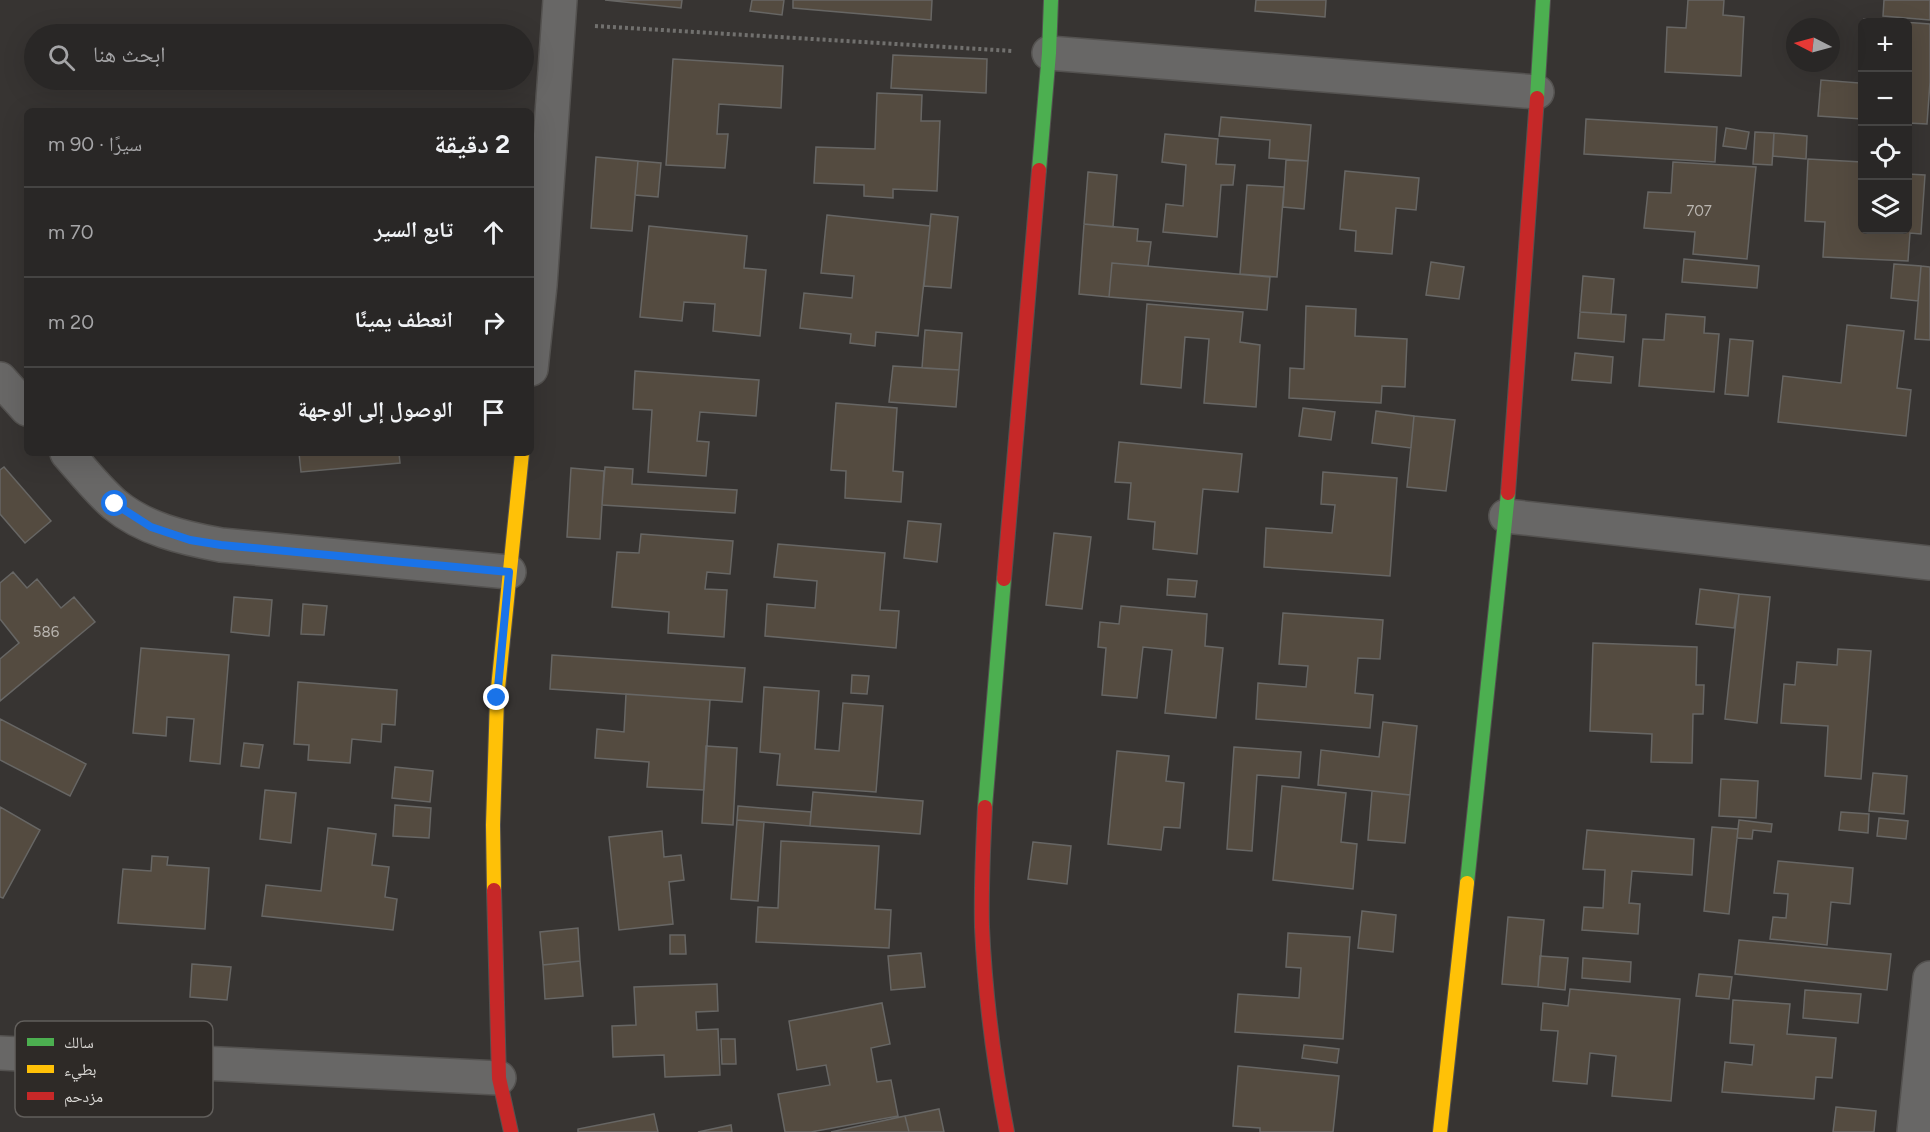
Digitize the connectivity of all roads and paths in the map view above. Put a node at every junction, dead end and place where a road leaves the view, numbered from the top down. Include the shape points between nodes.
1 (1051, 0) edge
2 (1543, 0) edge
3 (559, 12) edge
4 (1049, 53) junction
5 (1538, 92) junction
6 (534, 341) edge
7 (0, 379) edge
8 (24, 406) edge
9 (70, 456) edge
10 (522, 456) edge
11 (1506, 516) junction
12 (1930, 563) edge
13 (509, 572) junction
14 (1930, 978) edge
15 (0, 1053) edge
16 (15, 1054) edge
17 (213, 1063) edge
18 (500, 1077) junction
19 (511, 1132) edge
20 (1007, 1132) edge
21 (1440, 1132) edge
22 (1914, 1132) edge

1 - 4 street
2 - 5 street
3 - 4 path
3 - 6 street
4 - 5 street
4 - 20 street via 982,862 983,945 990,1027
5 - 11 street
7 - 8 street
9 - 13 street via 115,504 151,527 190,540
10 - 13 street
11 - 12 street
11 - 21 street
13 - 18 street via 497,698 493,825
14 - 22 street
15 - 16 street
17 - 18 street
18 - 19 street

